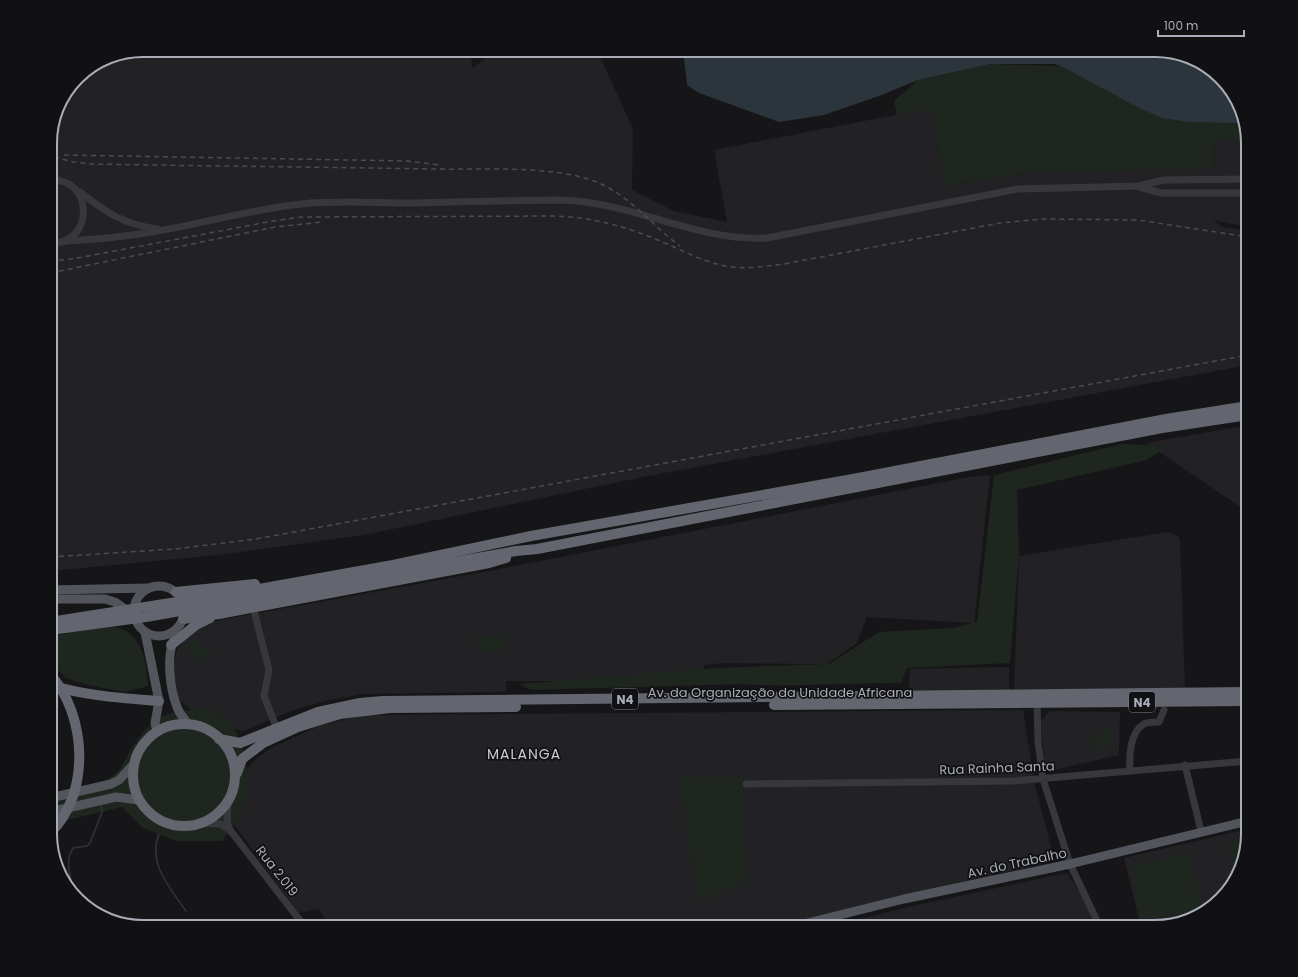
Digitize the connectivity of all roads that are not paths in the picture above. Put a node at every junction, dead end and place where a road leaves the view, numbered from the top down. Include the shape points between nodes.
1 (1241, 179) edge
2 (57, 181) edge
3 (1138, 186) junction
4 (74, 188) junction
5 (1241, 193) edge
6 (164, 229) junction
7 (65, 241) junction
8 (57, 242) edge
9 (1241, 407) edge
10 (1241, 416) edge
11 (531, 536) junction
12 (150, 588) junction
13 (57, 590) edge
14 (176, 592) junction
15 (57, 599) edge
16 (250, 599) junction
17 (219, 614) junction
18 (135, 615) junction
19 (57, 621) edge
20 (181, 623) junction
21 (57, 629) edge
22 (145, 632) junction
23 (171, 645) junction
24 (57, 686) edge
25 (57, 687) edge
26 (1241, 692) edge
27 (1037, 699) junction
28 (160, 700) junction
29 (1241, 702) edge
30 (1164, 710) dead end
31 (187, 723) junction
32 (277, 729) junction
33 (157, 731) junction
34 (219, 739) junction
35 (1241, 761) edge
36 (133, 765) junction
37 (1185, 765) junction
38 (1130, 770) junction
39 (237, 773) junction
40 (1043, 779) junction
41 (746, 784) dead end
42 (57, 796) edge
43 (140, 800) junction
44 (228, 803) junction
45 (57, 810) edge
46 (203, 822) junction
47 (1241, 823) edge
48 (57, 825) edge
49 (230, 830) junction
50 (1201, 832) junction
51 (1070, 864) junction
52 (300, 920) edge
53 (819, 920) edge
54 (1097, 920) edge

1 - 3 street via 1164,180
2 - 4 street
3 - 5 street via 1161,193
3 - 6 street via 1018,189 759,239 717,235 619,207 566,200 300,204
4 - 6 street via 119,220 132,225
4 - 7 street via 84,204 84,217 79,228
6 - 7 street via 134,235
7 - 8 street
9 - 11 highway
10 - 16 highway via 1162,428 537,549
11 - 14 highway via 460,544 254,584
11 - 16 highway
12 - 13 main road
12 - 14 main road via 166,587
12 - 18 main road via 138,599
14 - 20 main road via 182,602
15 - 18 main road via 105,599 115,602
16 - 17 highway
16 - 19 highway, bridge
16 - 21 highway, bridge
16 - 32 street via 268,670 264,696
17 - 20 highway
17 - 23 highway via 200,622
18 - 22 main road
20 - 22 main road via 163,635
20 - 23 main road
22 - 28 main road
23 - 31 main road via 169,657 175,703
24 - 48 highway, bridge via 69,706 79,746 78,775 73,800
25 - 28 highway via 94,696
26 - 27 highway, N4 via 1054,694
27 - 29 highway, Av. da Organização da Unidade Africana / N4
27 - 32 highway, Av. da Organização da Unidade Africana / N4 via 383,701 318,712
27 - 39 highway, Av. da Organização da Unidade Africana / N4 via 357,711 317,720 278,735 247,755
27 - 40 street
28 - 33 main road via 155,723
30 - 38 street via 1159,722 1145,723 1136,731 1129,761
31 - 33 highway
31 - 34 highway via 204,729
32 - 34 highway, Av. da Organização da Unidade Africana / N4 via 240,743
33 - 36 highway via 146,738 140,746
34 - 39 highway via 233,759
35 - 37 street, Rua Rainha Santa
36 - 42 main road via 119,780 111,784
36 - 43 highway
37 - 38 street, Rua Rainha Santa
37 - 50 street
38 - 40 street, Rua Rainha Santa
39 - 44 highway
40 - 41 street, Rua Rainha Santa via 993,782
40 - 51 street
43 - 45 main road via 116,797
43 - 46 highway via 145,809 175,826 192,826
44 - 46 highway via 217,815
44 - 49 street
46 - 49 street via 220,824
47 - 50 main road, Av. do Trabalho
49 - 52 street, Rua 2.019
50 - 51 main road, Av. do Trabalho
51 - 53 main road, Av. do Trabalho via 904,899
51 - 54 street

